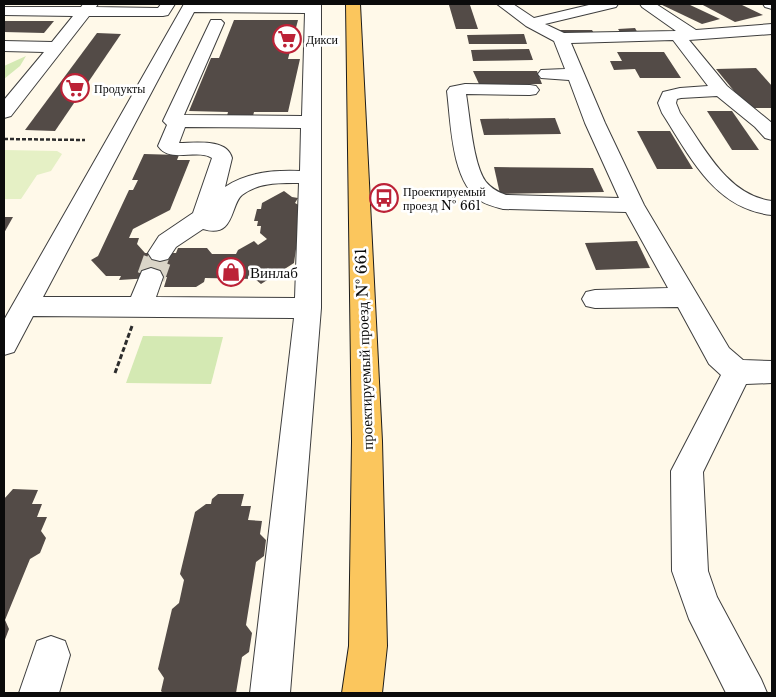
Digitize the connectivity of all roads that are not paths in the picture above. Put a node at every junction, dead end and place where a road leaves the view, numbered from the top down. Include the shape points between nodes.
1 (168, 4) edge
2 (353, 4) edge
3 (504, 4) edge
4 (611, 4) edge
5 (647, 4) edge
6 (190, 6) edge
7 (260, 6) edge
8 (311, 7) edge
9 (34, 8) edge
10 (88, 8) edge
11 (4, 11) edge
12 (216, 23) dead end
13 (531, 23) junction
14 (772, 28) edge
15 (685, 35) junction
16 (298, 42) dead end
17 (554, 44) junction
18 (4, 46) edge
19 (57, 46) junction
20 (530, 90) dead end
21 (721, 90) junction
22 (6, 106) edge
23 (155, 121) junction
24 (311, 122) junction
25 (772, 134) edge
26 (310, 177) junction
27 (633, 205) junction
28 (772, 208) edge
29 (180, 232) junction
30 (160, 253) tunnel mouth
31 (151, 277) tunnel mouth
32 (685, 297) junction
33 (595, 299) dead end
34 (25, 306) junction
35 (140, 307) junction
36 (308, 308) junction
37 (4, 344) edge
38 (737, 372) junction
39 (772, 372) edge
40 (51, 655) dead end
41 (38, 693) edge
42 (270, 693) edge
43 (362, 693) edge
44 (747, 693) edge

1 - 10 street via 163,12
2 - 43 main road, проектируемый проезд № 661 via 367,441 368,646
3 - 13 street
4 - 13 street
5 - 15 street
6 - 7 street
6 - 23 street
7 - 8 street
8 - 16 street
8 - 24 street
9 - 10 street
9 - 11 street
10 - 19 street
12 - 23 street
13 - 17 street
14 - 15 street
15 - 17 street
15 - 21 street
17 - 27 street via 561,75 595,123
18 - 19 street
19 - 22 street
20 - 27 street via 456,91 468,168 477,185 488,196 502,202
21 - 25 street via 762,122
21 - 28 street via 680,93 670,96 667,103 719,180 742,197
23 - 24 street
23 - 29 street via 168,146 215,150 222,158 204,213 198,221
23 - 34 street
24 - 26 street
26 - 29 street via 254,180 231,194 225,212 216,221
26 - 36 street
27 - 32 street
29 - 30 street via 166,241
31 - 35 street
32 - 33 street
32 - 38 street via 719,356
34 - 35 street
34 - 37 street
35 - 36 street
36 - 42 street
38 - 39 street
38 - 44 street via 687,471 690,571 702,606
40 - 41 street

